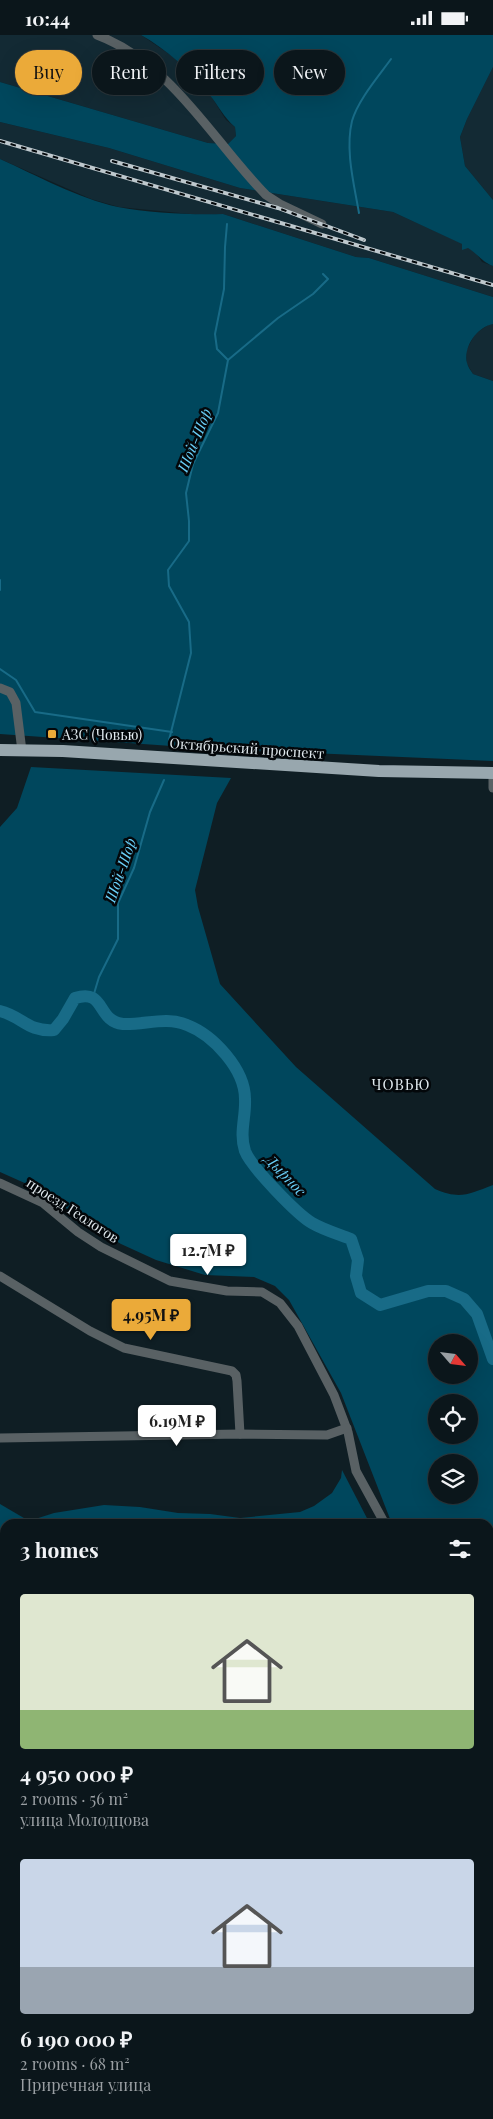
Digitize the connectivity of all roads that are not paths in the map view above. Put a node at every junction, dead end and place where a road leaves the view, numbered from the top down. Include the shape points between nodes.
1 (97, 35) edge
2 (322, 224) dead end
3 (0, 688) edge
4 (0, 750) edge
5 (22, 751) junction
6 (493, 773) edge
7 (493, 788) edge
8 (0, 1183) edge
9 (0, 1276) edge
10 (347, 1428) junction
11 (240, 1434) junction
12 (0, 1438) edge
13 (382, 1519) edge

1 - 2 street via 129,50 166,79 266,195
3 - 5 street via 10,692 16,703
4 - 5 main road, Октябрьский проспект
5 - 6 main road, Октябрьский проспект via 380,771
6 - 7 street
8 - 10 street, проезд Геологов via 43,1203 101,1247 164,1278 184,1285 262,1292 280,1303 298,1326 334,1395
9 - 11 street via 124,1348 232,1371 237,1381
10 - 11 street via 328,1435
10 - 13 street, проезд Геологов via 356,1471
11 - 12 street

